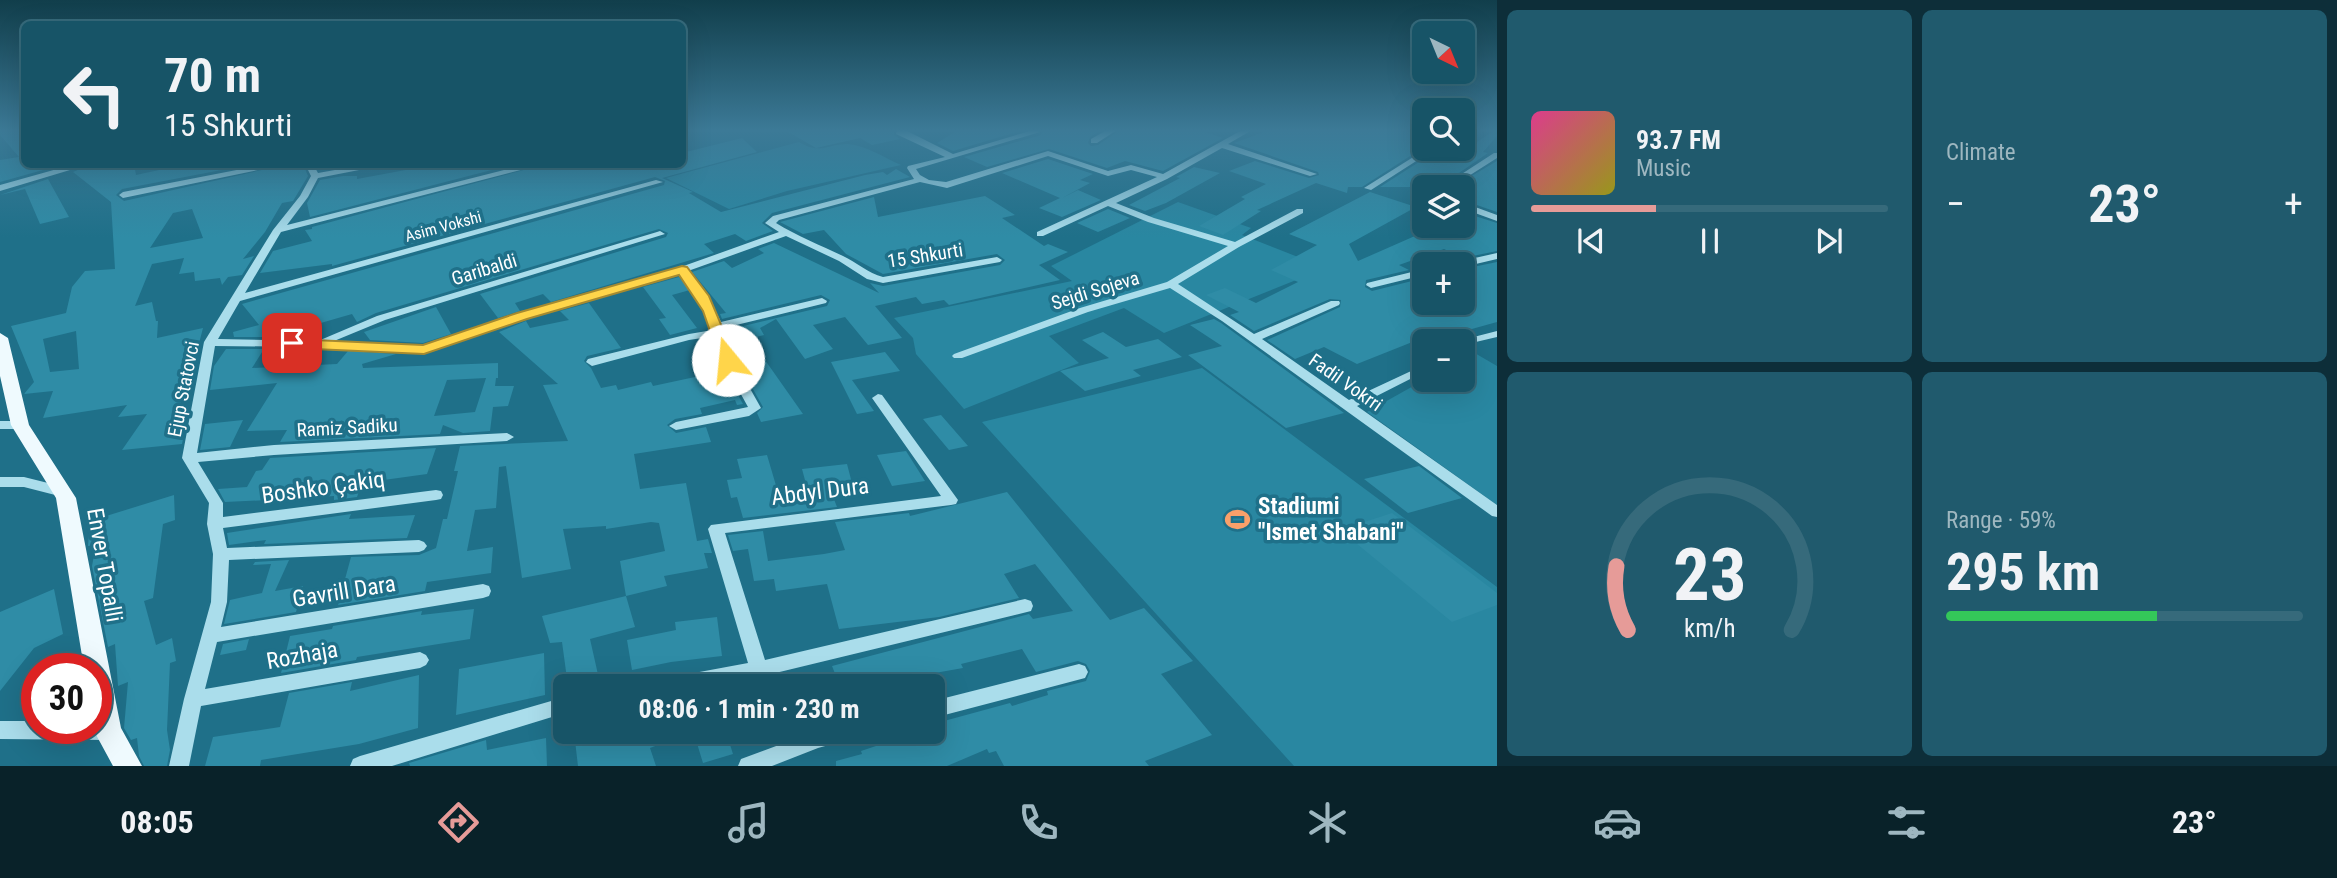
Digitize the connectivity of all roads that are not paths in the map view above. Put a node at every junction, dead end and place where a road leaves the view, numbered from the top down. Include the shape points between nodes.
1 (918, 166) edge
2 (1008, 166) edge
3 (1084, 166) edge
4 (1184, 166) edge
5 (1287, 166) edge
6 (1404, 166) edge
7 (1479, 166) edge
8 (72, 168) edge
9 (262, 168) edge
10 (337, 168) edge
11 (524, 168) edge
12 (312, 170) edge
13 (1313, 174) dead end
14 (1464, 175) edge
15 (1164, 177) junction
16 (919, 180) junction
17 (659, 183) dead end
18 (0, 188) edge
19 (1368, 188) dead end
20 (123, 195) dead end
21 (1109, 203) junction
22 (1475, 210) edge
23 (1300, 211) dead end
24 (1497, 218) edge
25 (278, 230) junction
26 (786, 233) junction
27 (660, 234) dead end
28 (1040, 234) dead end
29 (1236, 245) junction
30 (1497, 256) edge
31 (997, 260) dead end
32 (1475, 261) edge
33 (682, 270) junction
34 (1412, 275) edge
35 (1171, 284) junction
36 (1371, 285) dead end
37 (236, 299) junction
38 (822, 302) dead end
39 (1335, 303) dead end
40 (719, 329) junction
41 (1497, 334) edge
42 (0, 338) edge
43 (1252, 339) junction
44 (210, 342) junction
45 (1475, 342) edge
46 (320, 344) junction
47 (958, 356) dead end
48 (592, 362) dead end
49 (1412, 374) edge
50 (878, 398) dead end
51 (1347, 405) junction
52 (10, 425) edge
53 (676, 426) dead end
54 (507, 437) dead end
55 (189, 458) junction
56 (0, 482) edge
57 (63, 492) junction
58 (436, 495) dead end
59 (1497, 512) edge
60 (215, 524) junction
61 (419, 546) dead end
62 (221, 554) junction
63 (483, 591) dead end
64 (1025, 606) dead end
65 (211, 636) junction
66 (93, 653) edge
67 (420, 660) dead end
68 (759, 669) junction
69 (1079, 672) dead end
70 (732, 674) edge
71 (193, 699) junction
72 (945, 707) edge
73 (553, 709) edge
74 (0, 730) edge
75 (21, 730) edge
76 (112, 738) edge
77 (805, 744) edge
78 (128, 766) edge
79 (179, 766) edge
80 (360, 766) edge
81 (748, 766) edge

1 - 16 street via 910,171
2 - 16 street via 947,185
3 - 15 street via 1108,174 1131,167
4 - 15 street
5 - 13 street
6 - 19 street
7 - 14 street
8 - 18 street
9 - 20 street
10 - 12 street
11 - 25 street
12 - 25 street, Ejup Statovci via 304,197
15 - 21 street
16 - 26 street via 771,220
17 - 37 street, Asim Vokshi
21 - 28 street
21 - 29 street
22 - 24 street
23 - 29 street, Sejdi Sojeva
25 - 37 street, Ejup Statovci
26 - 31 street, 15 Shkurti via 883,280
26 - 33 street
27 - 46 street, Garibaldi via 381,318
29 - 35 street, Sejdi Sojeva
30 - 32 street
33 - 40 street via 703,296
33 - 46 street via 424,349
34 - 36 street
35 - 43 street, Fadil Vokrri
35 - 47 street, Sejdi Sojeva
37 - 44 street, Ejup Statovci
38 - 40 street
39 - 43 street
40 - 48 street
40 - 53 street via 728,360 755,408
41 - 45 street
42 - 52 main road, Enver Topalli
43 - 51 street, Fadil Vokrri
44 - 46 street
44 - 55 street, Ejup Statovci
49 - 51 street
50 - 68 street, Abdyl Dura via 951,500 716,529
51 - 59 street, Fadil Vokrri
52 - 57 main road, Enver Topalli
54 - 55 street, Ramiz Sadiku
55 - 60 street, Ejup Statovci via 216,503
56 - 57 street, Enver Topalli via 24,482
57 - 66 main road, Enver Topalli
58 - 60 street, Boshko Çakiq
60 - 62 street, Ejup Statovci
61 - 62 street
62 - 65 street, Ejup Statovci via 219,603
63 - 65 street, Gavrill Dara
64 - 68 street
65 - 71 street, Ejup Statovci
67 - 71 street, Rozhaja
68 - 70 street
69 - 72 street
71 - 79 street, Ejup Statovci
73 - 80 street
74 - 75 street
76 - 78 main road, Enver Topalli
77 - 81 street

